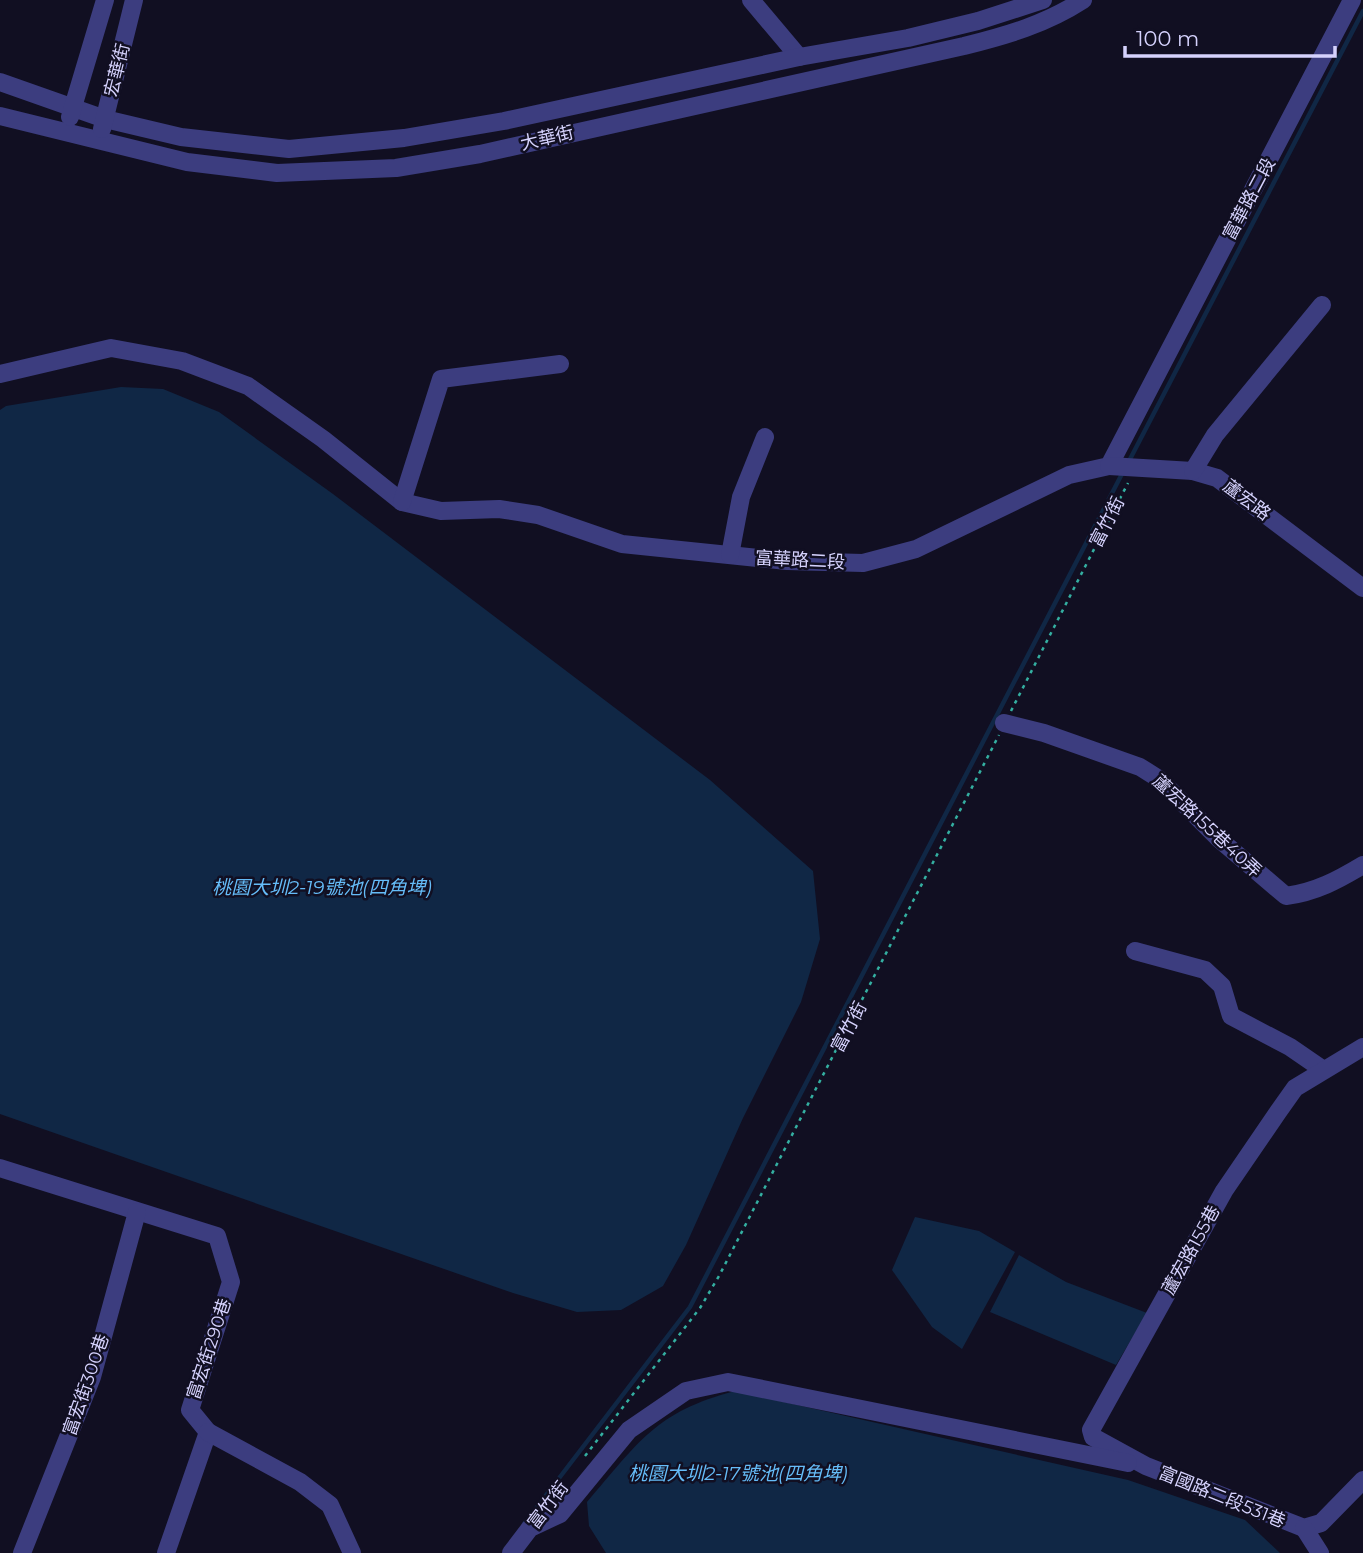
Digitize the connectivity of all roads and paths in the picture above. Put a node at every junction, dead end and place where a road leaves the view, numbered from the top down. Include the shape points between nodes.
1 (105, 0) edge
2 (134, 0) edge
3 (751, 0) edge
4 (1043, 0) edge
5 (1083, 0) edge
6 (1352, 0) edge
7 (872, 44) junction
8 (799, 57) junction
9 (875, 64) junction
10 (0, 82) edge
11 (602, 100) junction
12 (73, 106) junction
13 (0, 116) edge
14 (105, 119) junction
15 (606, 125) junction
16 (67, 130) junction
17 (98, 139) junction
18 (380, 140) junction
19 (387, 168) junction
20 (1322, 305) dead end
21 (560, 364) dead end
22 (0, 374) edge
23 (765, 437) dead end
24 (1124, 467) junction
25 (1194, 471) junction
26 (402, 502) junction
27 (730, 555) junction
28 (1363, 588) edge
29 (1004, 723) junction
30 (1363, 865) edge
31 (1135, 951) dead end
32 (1363, 1047) edge
33 (1322, 1069) junction
34 (0, 1168) edge
35 (137, 1212) junction
36 (208, 1432) junction
37 (579, 1464) dead end
38 (1146, 1466) junction
39 (1363, 1479) edge
40 (1304, 1528) junction
41 (22, 1553) edge
42 (166, 1553) edge
43 (352, 1553) edge
44 (511, 1553) edge
45 (1320, 1553) edge

1 - 12 street, 宏華街
2 - 14 street, 宏華街
3 - 8 street
4 - 7 street, 大華街 via 978,21
5 - 9 street, 大華街 via 1054,19 1015,33
6 - 24 street, 富華路二段
7 - 8 street, 大華街
7 - 9 street
8 - 11 street, 大華街
9 - 15 street, 大華街
10 - 12 street, 大華街
11 - 15 street
11 - 18 street, 大華街
12 - 14 street, 大華街
12 - 16 street, 宏華街
13 - 16 street, 大華街
14 - 17 street, 宏華街
14 - 18 street, 大華街 via 181,137 289,149
15 - 19 street, 大華街
16 - 17 street, 大華街
17 - 19 street, 大華街 via 187,162 277,173
18 - 19 street
20 - 25 street via 1214,435
21 - 26 street via 441,379
22 - 26 street, 富華路二段 via 111,348 183,361 248,386
23 - 27 street via 741,497
24 - 25 street, 蘆宏路
24 - 27 street, 富華路二段 via 1069,475 916,549 863,563
24 - 29 path, 富竹街
25 - 28 street, 蘆宏路 via 1217,478
26 - 27 street, 富華路二段 via 441,510 499,509 538,515 622,544
29 - 30 street, 蘆宏路155巷40弄 via 1140,767 1159,779 1208,830 1286,896 1329,885
29 - 37 path, 富竹街 via 719,1276 700,1308
31 - 33 street via 1205,970 1222,986 1231,1016
32 - 33 street, 蘆宏路155巷
33 - 38 street, 蘆宏路155巷 via 1295,1088 1224,1191 1091,1430 1093,1437
34 - 35 street, 富宏街290巷
35 - 36 street, 富宏街290巷 via 217,1236 225,1257 231,1282 190,1410
35 - 41 street, 富宏街300巷 via 92,1377
36 - 42 street
36 - 43 street via 300,1482 330,1505
38 - 40 street, 富國路二段531巷
38 - 44 street, 富竹街 via 728,1382 685,1391 629,1430 560,1514 530,1528
39 - 40 street, 富國路二段531巷 via 1321,1522
40 - 45 street

